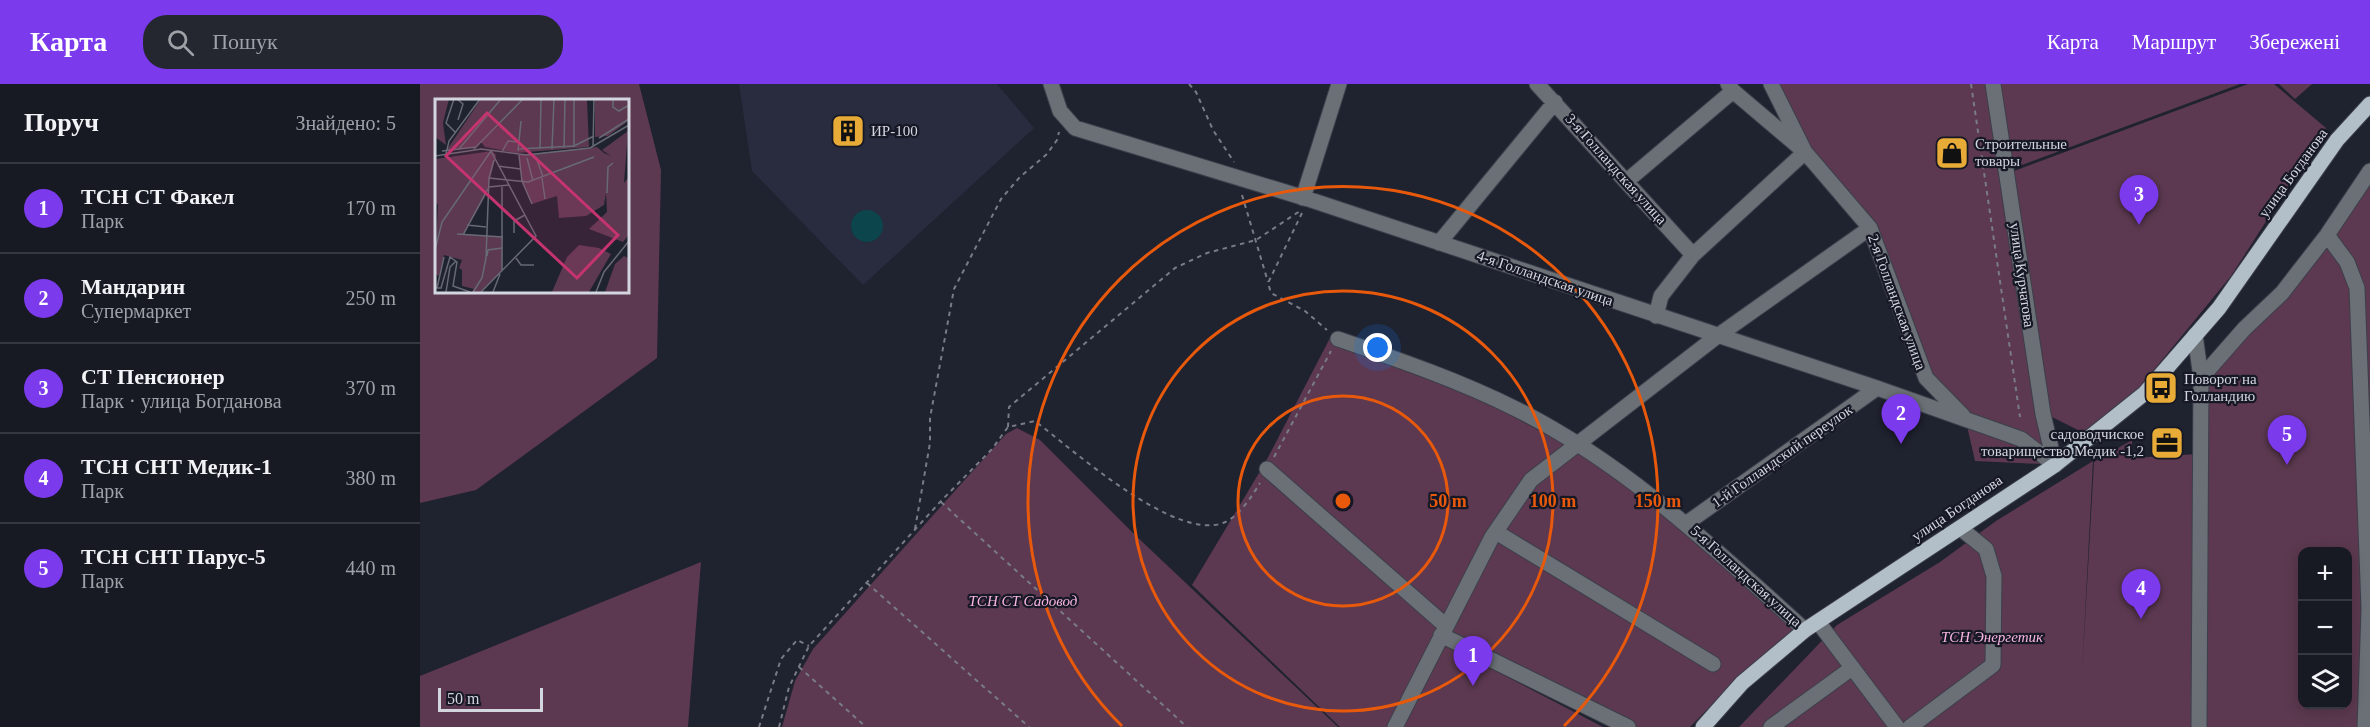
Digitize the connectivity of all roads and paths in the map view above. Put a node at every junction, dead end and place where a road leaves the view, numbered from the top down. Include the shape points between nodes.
1 (1051, 84) edge
2 (1189, 84) edge
3 (1339, 84) edge
4 (1537, 84) edge
5 (1771, 84) edge
6 (1971, 84) edge
7 (1994, 84) edge
8 (1730, 87) edge
9 (1555, 102) junction
10 (2370, 104) edge
11 (1063, 115) junction
12 (1805, 152) junction
13 (2370, 171) edge
14 (1242, 179) junction
15 (1628, 180) junction
16 (1303, 203) junction
17 (1870, 228) junction
18 (2327, 236) junction
19 (1256, 240) junction
20 (1439, 243) junction
21 (1693, 255) junction
22 (1268, 283) junction
23 (1656, 316) junction
24 (2195, 335) junction
25 (1716, 337) junction
26 (1338, 339) junction
27 (2201, 378) junction
28 (1877, 388) junction
29 (2020, 417) dead end
30 (1965, 418) junction
31 (1008, 427) junction
32 (1578, 446) junction
33 (2055, 465) junction
34 (1267, 469) junction
35 (941, 501) junction
36 (1687, 523) junction
37 (1960, 528) junction
38 (915, 530) junction
39 (1496, 532) junction
40 (867, 583) junction
41 (1812, 626) junction
42 (1443, 631) junction
43 (809, 646) junction
44 (1713, 664) dead end
45 (799, 667) junction
46 (1852, 668) junction
47 (759, 727) edge
48 (779, 727) edge
49 (866, 727) edge
50 (1029, 727) edge
51 (1187, 727) edge
52 (1395, 727) edge
53 (1628, 727) edge
54 (1703, 727) edge
55 (1771, 727) edge
56 (1897, 727) edge
57 (1910, 727) edge
58 (2199, 727) edge
59 (2366, 727) edge

1 - 11 street
2 - 14 path
3 - 16 street
4 - 9 street, 3-я Голландская улица
5 - 12 street
6 - 29 path
7 - 33 street, улица Курчатова via 2043,414
8 - 12 street, 2-я Голландская улица
8 - 15 street
9 - 15 street, 3-я Голландская улица
9 - 20 street
10 - 24 main road, улица Богданова via 2337,140 2219,308
11 - 14 street, 4-я Голландская улица via 1075,128
11 - 38 path via 1057,140 1001,199 954,289 930,418 930,443
12 - 17 street, 2-я Голландская улица
12 - 21 street
13 - 18 street
14 - 16 street, 4-я Голландская улица
14 - 19 path via 1242,198
15 - 21 street, 3-я Голландская улица
16 - 19 path
16 - 20 street, 4-я Голландская улица
16 - 22 path
17 - 25 street
17 - 30 street, 2-я Голландская улица via 1926,378
18 - 27 street via 2282,293
18 - 59 street via 2347,262 2357,288 2369,609
19 - 22 path
19 - 31 path via 1208,253 1175,268 1009,407
20 - 23 street, 4-я Голландская улица
21 - 23 street via 1661,296
22 - 26 path via 1271,293 1305,311
23 - 25 street, 4-я Голландская улица
24 - 27 street
24 - 33 main road, улица Богданова via 2145,393
25 - 28 street, 4-я Голландская улица
25 - 32 street
26 - 32 street, 5-я Голландская улица via 1442,374 1518,410
26 - 34 path
27 - 58 street
28 - 30 street, 4-я Голландская улица
28 - 36 street, 1-й Голландский переулок
30 - 33 street, 4-я Голландская улица via 2021,439
31 - 34 path via 1035,421 1122,490 1193,525 1224,523 1250,501
31 - 35 path
32 - 36 street, 5-я Голландская улица
32 - 39 street via 1531,480
33 - 37 main road, улица Богданова
34 - 42 street
35 - 38 path
35 - 51 path
36 - 41 street, 5-я Голландская улица
37 - 41 main road, улица Богданова
37 - 57 street via 1986,549 1994,576 1993,665
38 - 40 path
39 - 42 street
39 - 44 street
40 - 43 path
40 - 50 path
41 - 46 street, 5-я Голландская улица
41 - 54 main road, улица Богданова via 1742,683
42 - 52 street
42 - 53 street
43 - 45 path
43 - 47 path via 797,640 781,659
45 - 48 path via 789,687
45 - 49 path
46 - 55 street
46 - 56 street, 5-я Голландская улица

